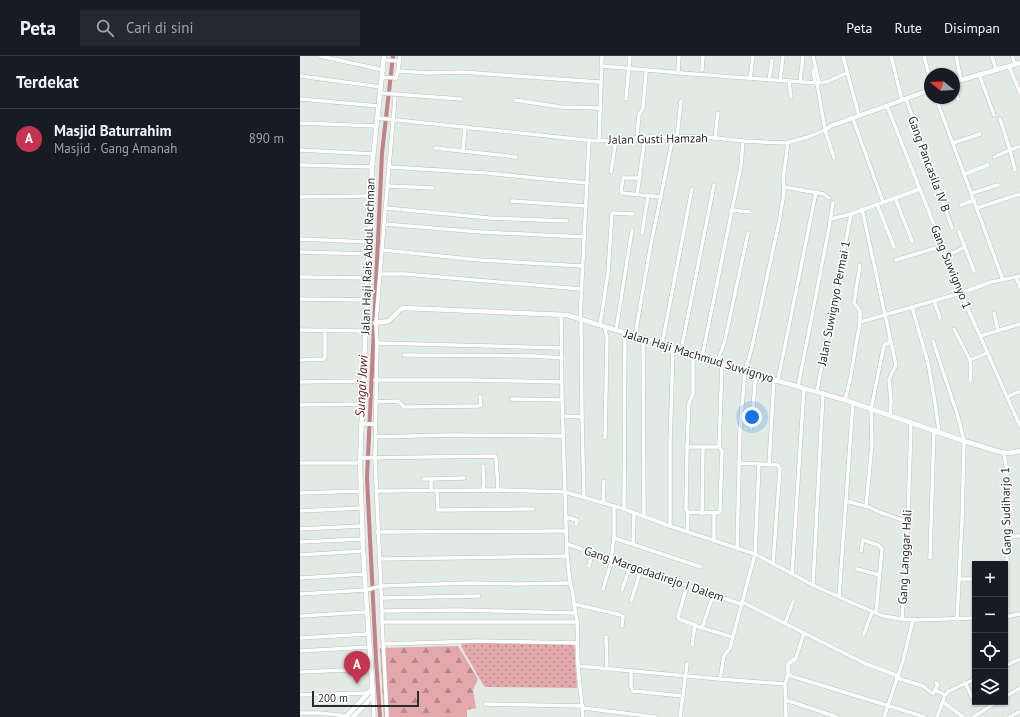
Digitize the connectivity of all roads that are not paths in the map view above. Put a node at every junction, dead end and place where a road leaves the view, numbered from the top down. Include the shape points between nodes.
1 (320, 56) edge
2 (400, 56) edge
3 (602, 56) edge
4 (630, 56) edge
5 (678, 56) edge
6 (703, 56) edge
7 (753, 56) edge
8 (783, 56) edge
9 (803, 56) edge
10 (813, 56) edge
11 (843, 56) edge
12 (891, 56) edge
13 (924, 56) edge
14 (956, 56) edge
15 (992, 56) edge
16 (1012, 56) edge
17 (385, 59) edge
18 (772, 60) dead end
19 (397, 61) junction
20 (1020, 63) edge
21 (1014, 64) junction
22 (601, 66) junction
23 (1009, 66) junction
24 (629, 68) junction
25 (927, 68) edge
26 (383, 70) junction
27 (702, 70) dead end
28 (996, 70) junction
29 (398, 71) junction
30 (646, 73) dead end
31 (678, 73) junction
32 (847, 73) junction
33 (979, 74) junction
34 (300, 76) edge
35 (384, 77) junction
36 (750, 78) junction
37 (769, 80) junction
38 (961, 80) joint
39 (780, 81) junction
40 (789, 81) junction
41 (600, 82) junction
42 (800, 82) junction
43 (817, 83) junction
44 (382, 91) junction
45 (924, 92) edge
46 (1020, 93) edge
47 (791, 97) dead end
48 (395, 98) dead end
49 (300, 99) edge
50 (461, 99) dead end
51 (626, 99) dead end
52 (515, 100) dead end
53 (904, 100) junction
54 (681, 101) dead end
55 (938, 104) edge
56 (379, 106) junction
57 (887, 106) junction
58 (599, 108) junction
59 (718, 113) dead end
60 (994, 115) dead end
61 (859, 116) junction
62 (379, 118) junction
63 (853, 119) junction
64 (1000, 119) dead end
65 (392, 120) junction
66 (300, 123) edge
67 (376, 126) junction
68 (466, 126) junction
69 (825, 130) junction
70 (980, 134) dead end
71 (637, 137) junction
72 (645, 137) junction
73 (675, 137) junction
74 (715, 138) junction
75 (616, 139) junction
76 (589, 140) junction
77 (599, 140) junction
78 (743, 141) junction
79 (788, 142) junction
80 (953, 143) junction
81 (1020, 146) edge
82 (435, 148) dead end
83 (300, 150) edge
84 (463, 150) junction
85 (1010, 150) junction
86 (374, 154) junction
87 (516, 157) dead end
88 (994, 157) dead end
89 (834, 158) dead end
90 (301, 165) edge
91 (988, 165) dead end
92 (372, 167) junction
93 (389, 167) junction
94 (1015, 170) dead end
95 (612, 172) dead end
96 (965, 174) junction
97 (639, 178) junction
98 (587, 183) junction
99 (714, 185) dead end
100 (998, 185) dead end
101 (387, 186) junction
102 (784, 187) junction
103 (433, 188) dead end
104 (692, 188) dead end
105 (920, 189) junction
106 (816, 192) junction
107 (972, 193) junction
108 (1020, 194) edge
109 (637, 195) junction
110 (371, 196) junction
111 (648, 196) junction
112 (300, 197) edge
113 (660, 197) junction
114 (829, 198) dead end
115 (895, 198) junction
116 (974, 200) junction
117 (512, 201) dead end
118 (833, 202) dead end
119 (883, 202) junction
120 (877, 204) junction
121 (961, 205) dead end
122 (586, 206) junction
123 (386, 208) junction
124 (977, 208) junction
125 (862, 209) junction
126 (731, 210) junction
127 (750, 212) dead end
128 (633, 214) dead end
129 (851, 214) junction
130 (831, 219) junction
131 (568, 221) dead end
132 (384, 224) junction
133 (952, 228) dead end
134 (632, 230) dead end
135 (959, 232) dead end
136 (642, 233) dead end
137 (748, 234) dead end
138 (584, 237) junction
139 (300, 239) edge
140 (912, 241) dead end
141 (369, 242) junction
142 (894, 246) dead end
143 (942, 246) junction
144 (965, 247) junction
145 (383, 250) junction
146 (300, 252) edge
147 (368, 254) junction
148 (946, 256) junction
149 (896, 260) dead end
150 (860, 265) dead end
151 (582, 266) junction
152 (974, 271) dead end
153 (381, 274) junction
154 (1018, 276) edge
155 (300, 277) edge
156 (367, 278) junction
157 (1003, 280) junction
158 (1020, 287) edge
159 (581, 289) junction
160 (961, 293) junction
161 (300, 298) edge
162 (366, 300) junction
163 (934, 301) junction
164 (912, 307) junction
165 (994, 313) dead end
166 (561, 315) junction
167 (885, 315) junction
168 (940, 318) dead end
169 (580, 319) junction
170 (367, 322) junction
171 (860, 322) junction
172 (376, 323) junction
173 (1020, 324) edge
174 (600, 325) junction
175 (605, 327) junction
176 (954, 329) dead end
177 (300, 330) edge
178 (325, 330) junction
179 (616, 330) junction
180 (998, 330) junction
181 (365, 331) junction
182 (625, 333) junction
183 (634, 336) junction
184 (980, 336) junction
185 (643, 338) junction
186 (890, 339) junction
187 (934, 341) dead end
188 (377, 343) junction
189 (662, 344) junction
190 (562, 348) junction
191 (672, 348) junction
192 (681, 351) junction
193 (987, 353) junction
194 (404, 355) dead end
195 (693, 355) junction
196 (702, 357) junction
197 (562, 358) junction
198 (300, 360) edge
199 (970, 360) junction
200 (720, 364) junction
201 (745, 371) junction
202 (756, 374) junction
203 (376, 380) junction
204 (776, 380) junction
205 (363, 381) junction
206 (970, 381) dead end
207 (300, 382) edge
208 (561, 382) junction
209 (798, 386) junction
210 (804, 388) junction
211 (818, 391) junction
212 (1020, 391) edge
213 (824, 394) junction
214 (480, 396) dead end
215 (1007, 397) junction
216 (512, 399) dead end
217 (562, 400) junction
218 (845, 400) junction
219 (375, 402) junction
220 (853, 402) junction
221 (362, 404) junction
222 (300, 405) edge
223 (870, 409) junction
224 (890, 414) junction
225 (562, 416) junction
226 (582, 417) junction
227 (911, 422) junction
228 (363, 424) junction
229 (375, 424) junction
230 (1020, 426) edge
231 (751, 428) dead end
232 (937, 431) junction
233 (564, 436) junction
234 (375, 437) junction
235 (605, 438) dead end
236 (964, 441) junction
237 (687, 447) junction
238 (719, 447) junction
239 (703, 448) junction
240 (1020, 451) edge
241 (1004, 453) junction
242 (373, 458) junction
243 (361, 460) junction
244 (300, 463) edge
245 (739, 464) junction
246 (759, 465) junction
247 (769, 465) junction
248 (483, 466) dead end
249 (464, 478) dead end
250 (423, 479) dead end
251 (431, 479) junction
252 (604, 481) dead end
253 (431, 490) junction
254 (437, 490) junction
255 (483, 490) junction
256 (498, 490) junction
257 (360, 491) junction
258 (376, 491) junction
259 (566, 492) junction
260 (300, 493) edge
261 (584, 497) junction
262 (846, 501) junction
263 (603, 503) junction
264 (614, 506) junction
265 (866, 506) junction
266 (361, 508) junction
267 (533, 509) dead end
268 (624, 509) junction
269 (300, 511) edge
270 (688, 512) junction
271 (634, 513) junction
272 (714, 513) junction
273 (702, 514) junction
274 (566, 517) junction
275 (644, 517) junction
276 (908, 522) junction
277 (576, 524) dead end
278 (362, 526) junction
279 (670, 526) junction
280 (300, 529) edge
281 (566, 531) junction
282 (377, 532) junction
283 (687, 532) junction
284 (1007, 536) junction
285 (1020, 536) edge
286 (614, 538) junction
287 (362, 540) junction
288 (714, 541) junction
289 (300, 542) edge
290 (567, 544) junction
291 (633, 544) junction
292 (737, 549) junction
293 (363, 551) junction
294 (861, 552) dead end
295 (592, 553) junction
296 (755, 554) junction
297 (300, 555) edge
298 (567, 556) junction
299 (930, 558) dead end
300 (380, 559) junction
301 (612, 560) junction
302 (773, 564) junction
303 (589, 566) dead end
304 (630, 566) junction
305 (701, 567) dead end
306 (857, 569) dead end
307 (641, 570) junction
308 (365, 574) junction
309 (792, 574) junction
310 (879, 575) junction
311 (300, 578) edge
312 (801, 579) junction
313 (959, 579) junction
314 (972, 579) edge
315 (570, 583) junction
316 (799, 584) dead end
317 (813, 585) junction
318 (380, 586) junction
319 (687, 586) junction
320 (368, 589) junction
321 (603, 589) dead end
322 (622, 590) dead end
323 (300, 594) edge
324 (713, 595) junction
325 (479, 596) dead end
326 (839, 597) junction
327 (1006, 597) edge
328 (382, 598) junction
329 (631, 601) dead end
330 (792, 602) dead end
331 (741, 603) junction
332 (574, 604) junction
333 (382, 611) junction
334 (367, 612) junction
335 (874, 612) junction
336 (576, 613) junction
337 (1020, 614) edge
338 (300, 616) edge
339 (1008, 616) edge
340 (972, 618) edge
341 (902, 619) junction
342 (957, 619) junction
343 (913, 620) junction
344 (382, 622) junction
345 (576, 622) junction
346 (786, 624) junction
347 (622, 626) dead end
348 (696, 626) junction
349 (702, 628) junction
350 (804, 633) junction
351 (368, 634) junction
352 (864, 634) dead end
353 (606, 637) dead end
354 (732, 637) junction
355 (300, 638) edge
356 (577, 643) junction
357 (383, 644) junction
358 (692, 644) dead end
359 (369, 647) junction
360 (300, 651) edge
361 (1020, 659) edge
362 (687, 664) dead end
363 (1008, 665) edge
364 (578, 666) junction
365 (370, 669) junction
366 (607, 669) junction
367 (631, 671) junction
368 (300, 672) edge
369 (788, 675) junction
370 (685, 676) junction
371 (898, 677) junction
372 (720, 679) junction
373 (972, 680) edge
374 (936, 683) dead end
375 (965, 683) junction
376 (785, 684) junction
377 (1020, 688) edge
378 (372, 689) junction
379 (935, 690) junction
380 (368, 693) junction
381 (300, 695) edge
382 (945, 695) junction
383 (1008, 695) edge
384 (373, 696) junction
385 (683, 696) junction
386 (972, 697) dead end
387 (786, 700) junction
388 (943, 702) junction
389 (485, 704) dead end
390 (888, 705) junction
391 (993, 705) edge
392 (583, 707) junction
393 (1020, 711) edge
394 (616, 712) junction
395 (300, 713) edge
396 (346, 716) edge
397 (353, 717) edge
398 (374, 717) edge
399 (387, 717) edge
400 (583, 717) edge
401 (616, 717) edge
402 (654, 717) edge
403 (680, 717) edge
404 (786, 717) edge
405 (837, 717) edge
406 (884, 717) edge
407 (925, 717) edge
408 (937, 717) edge
409 (963, 717) edge
410 (973, 717) edge
411 (1010, 717) edge

1 - 26 street
2 - 19 street
3 - 22 street
4 - 24 street
5 - 31 street
6 - 27 street
7 - 36 street
8 - 39 street
9 - 42 street
10 - 43 street
11 - 32 street
12 - 53 street, Gang Pancasila IV B
13 - 25 street
14 - 38 street
15 - 28 street
16 - 21 street
17 - 19 street
17 - 26 street, Jalan Haji Rais Abdul Rachman
18 - 37 street
19 - 29 street
20 - 21 street
21 - 23 street
22 - 24 street
22 - 41 street
23 - 28 street
23 - 46 street
24 - 31 street
24 - 51 street
26 - 35 street, Jalan Haji Rais Abdul Rachman
28 - 33 street
29 - 35 street via 397,77
29 - 41 street via 428,74 461,72
30 - 71 street
31 - 36 street
32 - 43 street
32 - 61 street
33 - 38 street
33 - 60 street
34 - 44 street
35 - 44 street, Jalan Haji Rais Abdul Rachman
36 - 37 street
37 - 39 street
39 - 40 street
40 - 42 street
40 - 47 street
41 - 58 street
42 - 43 street
43 - 69 street
44 - 50 street via 391,94
44 - 56 street, Jalan Haji Rais Abdul Rachman
45 - 53 street, Jalan Gusti Hamzah
48 - 65 street
49 - 56 street
52 - 58 street via 561,107
53 - 57 street, Jalan Gusti Hamzah
53 - 133 street, Gang Pancasila IV B
54 - 73 street
55 - 80 street
56 - 62 street, Jalan Haji Rais Abdul Rachman
57 - 61 street, Jalan Gusti Hamzah
57 - 105 street, Gang Suwignyo 1
58 - 77 street
59 - 74 street
61 - 63 street, Jalan Gusti Hamzah
62 - 65 street, Jalan Gusti Hamzah
62 - 67 street, Jalan Haji Rais Abdul Rachman
63 - 69 street, Jalan Gusti Hamzah
63 - 119 street
64 - 85 street
65 - 68 street, Jalan Gusti Hamzah
65 - 93 street
66 - 67 street
67 - 86 street, Jalan Haji Rais Abdul Rachman
68 - 76 street, Jalan Gusti Hamzah
68 - 84 street
69 - 79 street, Jalan Gusti Hamzah
69 - 89 street
70 - 80 street
71 - 72 street, Jalan Gusti Hamzah
71 - 75 street, Jalan Gusti Hamzah
72 - 73 street, Jalan Gusti Hamzah
72 - 97 street
73 - 74 street, Jalan Gusti Hamzah
73 - 113 street
74 - 78 street, Jalan Gusti Hamzah
75 - 77 street, Jalan Gusti Hamzah
75 - 95 street
76 - 77 street, Jalan Gusti Hamzah
76 - 98 street
78 - 79 street, Jalan Gusti Hamzah
78 - 126 street via 741,166
79 - 102 street
80 - 96 street
81 - 85 street
82 - 84 street
83 - 86 street
84 - 87 street
85 - 88 street
85 - 94 street
86 - 92 street, Jalan Haji Rais Abdul Rachman
90 - 92 street
91 - 96 street
92 - 110 street, Jalan Haji Rais Abdul Rachman
93 - 98 street
93 - 101 street
96 - 107 street
97 - 109 street
97 - 109 street via 622,179 622,193
98 - 122 street
99 - 192 street
100 - 107 street
101 - 103 street
101 - 123 street
102 - 106 street
102 - 201 street via 773,257
104 - 189 street
105 - 115 street
105 - 143 street, Gang Suwignyo 1
106 - 114 street
106 - 204 street
107 - 116 street
108 - 124 street
109 - 111 street
110 - 112 street
110 - 141 street, Jalan Haji Rais Abdul Rachman
111 - 113 street
111 - 136 street
113 - 183 street
115 - 119 street
115 - 140 street
116 - 121 street
116 - 124 street
117 - 122 street
118 - 130 street
119 - 120 street
120 - 125 street
120 - 142 street
122 - 138 street
123 - 131 street via 489,218
123 - 132 street
124 - 157 street
125 - 129 street
125 - 167 street
126 - 127 street
126 - 196 street
128 - 174 street via 612,214 608,273
129 - 130 street
129 - 211 street, Jalan Suwignyo Permai 1
130 - 209 street
132 - 138 street
132 - 145 street
134 - 179 street
135 - 144 street
137 - 200 street
138 - 151 street
139 - 141 street
141 - 147 street, Jalan Haji Rais Abdul Rachman
143 - 148 street, Gang Suwignyo 1
143 - 149 street
144 - 148 street
144 - 152 street
145 - 151 street via 479,260
145 - 153 street
146 - 147 street
147 - 156 street, Jalan Haji Rais Abdul Rachman
148 - 160 street, Gang Suwignyo 1
150 - 171 street via 854,303 860,311
151 - 159 street
153 - 159 street
153 - 172 street
154 - 157 street
154 - 158 street
155 - 156 street
156 - 162 street, Jalan Haji Rais Abdul Rachman
157 - 160 street
159 - 169 street
160 - 163 street
160 - 184 street, Gang Suwignyo 1
161 - 162 street
162 - 170 street, Jalan Haji Rais Abdul Rachman
163 - 164 street
163 - 168 street
164 - 167 street
164 - 232 street via 928,363
165 - 180 street
166 - 169 street, Jalan Haji Machmud Suwignyo
166 - 172 street, Jalan Haji Machmud Suwignyo via 405,308 389,320
166 - 190 street
167 - 171 street
167 - 186 street
169 - 174 street, Jalan Haji Machmud Suwignyo
169 - 226 street
170 - 172 street
170 - 181 street, Jalan Haji Rais Abdul Rachman
171 - 218 street
172 - 188 street
173 - 180 street
174 - 175 street, Jalan Haji Machmud Suwignyo
175 - 179 street, Jalan Haji Machmud Suwignyo
175 - 235 street
176 - 199 street
177 - 178 street
178 - 181 street
178 - 198 street via 326,357
179 - 182 street, Jalan Haji Machmud Suwignyo
180 - 184 street
181 - 205 street, Jalan Haji Rais Abdul Rachman
182 - 183 street, Jalan Haji Machmud Suwignyo
182 - 268 street
183 - 185 street, Jalan Haji Machmud Suwignyo
184 - 193 street, Gang Suwignyo 1
185 - 189 street, Jalan Haji Machmud Suwignyo
185 - 275 street
186 - 223 street via 883,350
186 - 224 street via 896,365 889,379
187 - 236 street
188 - 190 street
188 - 203 street
189 - 191 street, Jalan Haji Machmud Suwignyo
190 - 197 street
191 - 192 street, Jalan Haji Machmud Suwignyo
191 - 279 street
192 - 195 street, Jalan Haji Machmud Suwignyo
193 - 199 street
193 - 215 street, Gang Suwignyo 1
194 - 197 street
195 - 196 street, Jalan Haji Machmud Suwignyo
195 - 237 street via 693,394 689,403
196 - 200 street, Jalan Haji Machmud Suwignyo
197 - 208 street
199 - 206 street
200 - 201 street, Jalan Haji Machmud Suwignyo
200 - 238 street
201 - 202 street, Jalan Haji Machmud Suwignyo
201 - 245 street
202 - 204 street, Jalan Haji Machmud Suwignyo
202 - 231 street
203 - 208 street
203 - 219 street
204 - 209 street, Jalan Haji Machmud Suwignyo
204 - 247 street
205 - 207 street
205 - 221 street, Jalan Haji Rais Abdul Rachman
208 - 217 street
209 - 210 street, Jalan Haji Machmud Suwignyo
210 - 211 street, Jalan Haji Machmud Suwignyo
210 - 309 street
211 - 213 street, Jalan Haji Machmud Suwignyo
212 - 215 street
213 - 218 street, Jalan Haji Machmud Suwignyo
213 - 317 street
214 - 219 street via 478,406 404,407 398,401
215 - 230 street, Gang Suwignyo 1
216 - 217 street
217 - 225 street
218 - 220 street, Jalan Haji Machmud Suwignyo
219 - 229 street
220 - 223 street, Jalan Haji Machmud Suwignyo
220 - 262 street
221 - 222 street
221 - 228 street, Jalan Haji Rais Abdul Rachman
223 - 224 street, Jalan Haji Machmud Suwignyo
223 - 265 street via 872,444
224 - 227 street, Jalan Haji Machmud Suwignyo
225 - 226 street
225 - 233 street
226 - 261 street
227 - 232 street, Jalan Haji Machmud Suwignyo
227 - 276 street, Gang Langgar Hali
228 - 229 street
228 - 243 street, Jalan Haji Rais Abdul Rachman
229 - 234 street
232 - 236 street, Jalan Haji Machmud Suwignyo
232 - 299 street
233 - 234 street
233 - 259 street
234 - 242 street
236 - 241 street, Jalan Haji Machmud Suwignyo
236 - 313 street
237 - 239 street
237 - 270 street
238 - 239 street
238 - 272 street via 722,451 720,512
239 - 273 street
240 - 241 street, Jalan Haji Machmud Suwignyo
241 - 284 street, Gang Sudiharjo 1 via 1007,474
242 - 243 street
242 - 256 street via 495,456
242 - 258 street
243 - 244 street
243 - 257 street, Jalan Haji Rais Abdul Rachman
245 - 246 street
245 - 292 street
246 - 247 street
246 - 296 street
247 - 302 street via 778,465 780,468
248 - 255 street
249 - 251 street
250 - 251 street
251 - 253 street
252 - 263 street
253 - 254 street
253 - 258 street
254 - 255 street
254 - 267 street via 438,510
255 - 256 street
256 - 259 street
257 - 260 street
257 - 266 street, Jalan Haji Rais Abdul Rachman
258 - 282 street
259 - 261 street
259 - 274 street
261 - 263 street
262 - 265 street
262 - 326 street
263 - 264 street
264 - 268 street
264 - 286 street
265 - 276 street
266 - 269 street
266 - 278 street, Jalan Haji Rais Abdul Rachman
268 - 271 street
270 - 273 street
270 - 283 street
271 - 275 street
271 - 291 street
272 - 273 street
272 - 288 street
274 - 277 street via 577,520
274 - 281 street
275 - 279 street
276 - 341 street, Gang Langgar Hali
278 - 280 street
278 - 287 street, Jalan Haji Rais Abdul Rachman
279 - 283 street
281 - 282 street
281 - 290 street
282 - 300 street
283 - 288 street
284 - 285 street
284 - 327 street, Gang Sudiharjo 1
286 - 291 street
286 - 301 street
287 - 289 street
287 - 293 street, Jalan Haji Rais Abdul Rachman
288 - 292 street
290 - 295 street, Gang Margodadirejo I Dalem
290 - 298 street
291 - 305 street
292 - 296 street
293 - 297 street
293 - 308 street, Jalan Haji Rais Abdul Rachman
294 - 310 street via 863,540 881,547
295 - 301 street, Gang Margodadirejo I Dalem
295 - 303 street
296 - 302 street
296 - 331 street
298 - 300 street
298 - 315 street
300 - 318 street
301 - 304 street, Gang Margodadirejo I Dalem
301 - 321 street
302 - 309 street
304 - 307 street, Gang Margodadirejo I Dalem
304 - 322 street
306 - 310 street
307 - 319 street, Gang Margodadirejo I Dalem
307 - 329 street
308 - 311 street
308 - 320 street, Jalan Haji Rais Abdul Rachman
309 - 312 street
310 - 335 street
312 - 316 street
312 - 317 street
313 - 314 street
313 - 342 street
315 - 318 street
315 - 332 street
317 - 326 street
318 - 320 street
318 - 328 street
319 - 324 street, Gang Margodadirejo I Dalem
319 - 348 street via 678,617
320 - 323 street
320 - 334 street, Jalan Haji Rais Abdul Rachman
324 - 331 street, Gang Margodadirejo I Dalem
324 - 349 street
325 - 328 street
326 - 335 street
328 - 333 street
330 - 346 street
331 - 346 street, Gang Margodadirejo I Dalem
331 - 354 street
332 - 336 street
332 - 347 street via 621,614
333 - 336 street
333 - 344 street
334 - 338 street
334 - 351 street, Jalan Haji Rais Abdul Rachman
335 - 341 street
335 - 352 street
336 - 345 street
337 - 339 street
340 - 342 street, Gang Langgar Hali
341 - 343 street, Gang Langgar Hali
342 - 343 street, Gang Langgar Hali
343 - 371 street
344 - 345 street
344 - 357 street
345 - 356 street
346 - 350 street, Gang Margodadirejo I Dalem
348 - 349 street
348 - 358 street
349 - 354 street
350 - 369 street via 796,658 788,664
350 - 371 street, Gang Margodadirejo I Dalem
351 - 355 street
351 - 359 street, Jalan Haji Rais Abdul Rachman
353 - 366 street
354 - 372 street via 729,650 724,656
356 - 357 street via 479,641
356 - 364 street
357 - 399 street
359 - 360 street
359 - 365 street, Jalan Haji Rais Abdul Rachman
361 - 363 street
362 - 370 street
364 - 366 street
364 - 392 street
365 - 368 street
365 - 378 street, Jalan Haji Rais Abdul Rachman
366 - 367 street
367 - 370 street
367 - 385 street via 633,691
369 - 376 street
369 - 390 street
370 - 372 street
370 - 385 street
371 - 379 street, Gang Margodadirejo I Dalem via 923,686 933,694
371 - 390 street
372 - 376 street
373 - 375 street
374 - 379 street via 938,684
375 - 382 street
375 - 386 street
376 - 387 street
377 - 383 street
378 - 380 street
378 - 384 street, Jalan Haji Rais Abdul Rachman
379 - 382 street
380 - 381 street
380 - 396 street
382 - 388 street
384 - 397 street
384 - 398 street
385 - 403 street
387 - 404 street
387 - 405 street
388 - 408 street
388 - 409 street
389 - 392 street
390 - 406 street
390 - 407 street
391 - 410 street
392 - 394 street
392 - 400 street
393 - 411 street
394 - 401 street
394 - 402 street
395 - 396 street
396 - 397 street

